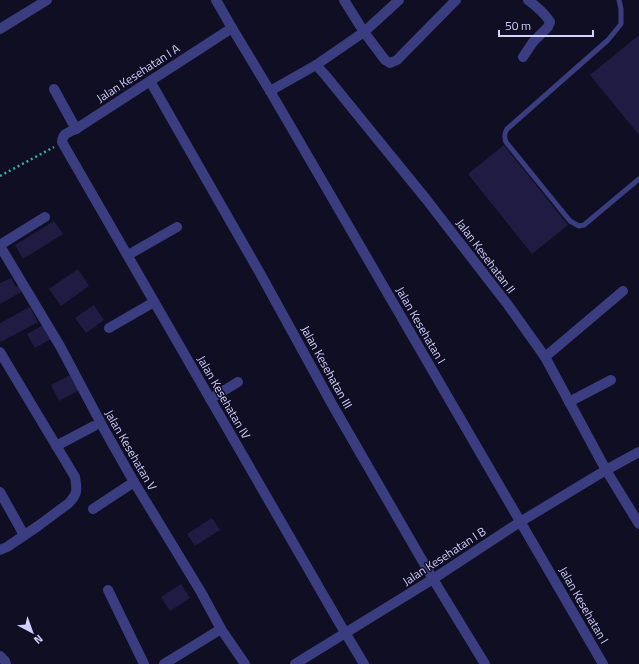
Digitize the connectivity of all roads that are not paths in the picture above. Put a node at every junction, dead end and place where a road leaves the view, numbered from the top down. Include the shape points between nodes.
1 (47, 0) edge
2 (216, 0) edge
3 (344, 0) edge
4 (399, 0) edge
5 (456, 0) edge
6 (528, 0) edge
7 (618, 0) edge
8 (0, 28) edge
9 (232, 28) junction
10 (364, 32) junction
11 (523, 57) dead end
12 (316, 65) junction
13 (150, 81) junction
14 (54, 88) dead end
15 (270, 91) junction
16 (76, 129) junction
17 (62, 142) joint
18 (639, 179) edge
19 (44, 217) dead end
20 (177, 226) dead end
21 (0, 245) edge
22 (128, 255) junction
23 (623, 291) dead end
24 (154, 302) junction
25 (109, 328) dead end
26 (1, 355) edge
27 (544, 357) junction
28 (611, 380) dead end
29 (238, 382) dead end
30 (210, 399) junction
31 (569, 402) junction
32 (94, 426) dead end
33 (56, 446) junction
34 (639, 452) edge
35 (606, 470) junction
36 (134, 482) junction
37 (0, 492) edge
38 (93, 509) dead end
39 (520, 522) junction
40 (639, 524) edge
41 (24, 535) junction
42 (0, 550) edge
43 (433, 579) junction
44 (108, 590) dead end
45 (220, 629) junction
46 (345, 633) junction
47 (0, 656) edge
48 (6, 664) edge
49 (144, 664) edge
50 (164, 664) edge
51 (245, 664) edge
52 (295, 664) edge
53 (364, 664) edge
54 (485, 664) edge
55 (603, 664) edge

1 - 8 street
2 - 9 street, Jalan Kesehatan I
3 - 10 street
4 - 10 street
5 - 10 street via 397,60 390,63
6 - 11 street via 550,22
7 - 18 lane via 621,24 608,40 504,133 506,142 570,221 579,226 584,225
9 - 13 street, Jalan Kesehatan I A
9 - 15 street, Jalan Kesehatan I
10 - 12 street
12 - 15 street
12 - 27 street, Jalan Kesehatan II via 426,199 508,305
13 - 16 street, Jalan Kesehatan I A
13 - 43 street, Jalan Kesehatan III
14 - 16 street
15 - 39 street, Jalan Kesehatan I
16 - 17 street, Jalan Kesehatan I A via 64,135
17 - 22 street, Jalan Kesehatan IV
19 - 21 street
20 - 22 street
21 - 36 street, Jalan Kesehatan V via 60,346
22 - 24 street, Jalan Kesehatan IV
23 - 27 street
24 - 25 street
24 - 30 street, Jalan Kesehatan IV
26 - 33 street
27 - 31 street, Jalan Kesehatan II
28 - 31 street
29 - 30 street
30 - 46 street, Jalan Kesehatan IV
31 - 35 street, Jalan Kesehatan II
32 - 33 street
33 - 41 street via 75,477 77,491 69,503
34 - 35 street, Jalan Kesehatan I B
35 - 39 street, Jalan Kesehatan I B
35 - 40 street, Jalan Kesehatan II
36 - 38 street
36 - 45 street, Jalan Kesehatan V via 201,592
37 - 41 street
39 - 43 street, Jalan Kesehatan I B
39 - 55 street, Jalan Kesehatan I
41 - 42 street
43 - 46 street, Jalan Kesehatan I B
43 - 54 street, Jalan Kesehatan III
44 - 49 street
45 - 50 street
45 - 51 street, Jalan Kesehatan V
46 - 52 street, Jalan Kesehatan I B
46 - 53 street, Jalan Kesehatan IV
47 - 48 street via 6,660

